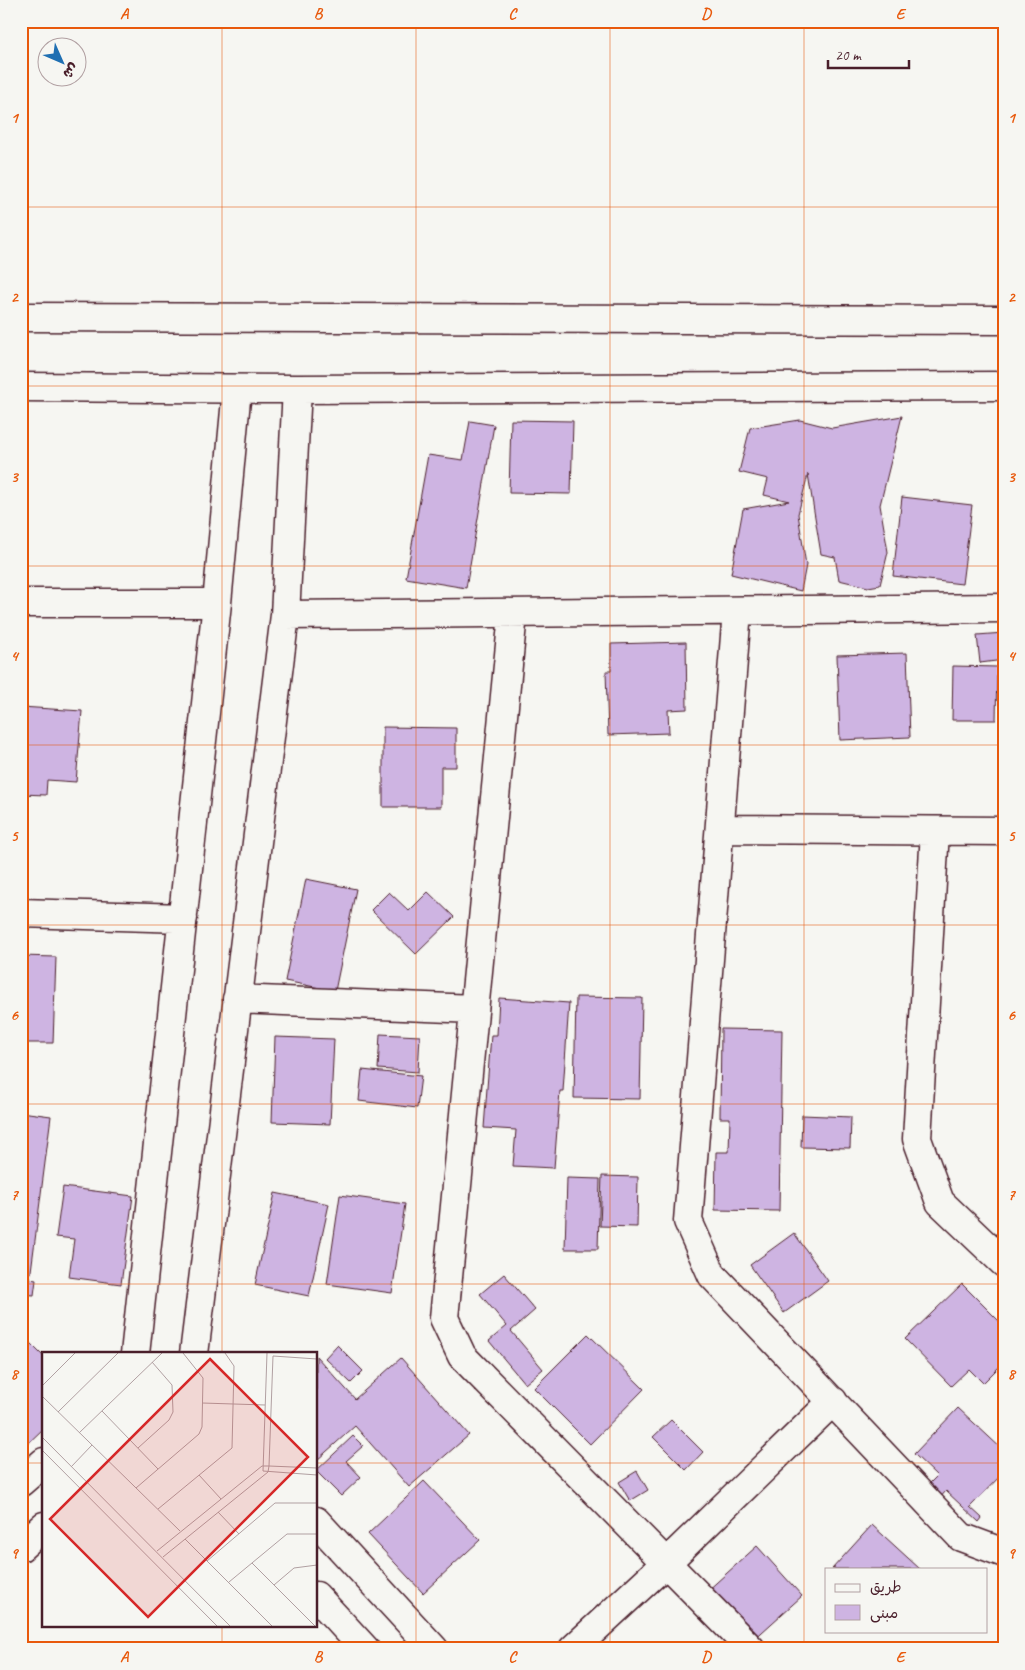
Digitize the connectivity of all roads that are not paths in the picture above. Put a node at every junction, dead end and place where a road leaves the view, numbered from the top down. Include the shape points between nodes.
1 (21, 317) edge
2 (1004, 320) edge
3 (1004, 386) edge
4 (21, 387) edge
5 (236, 389) junction
6 (297, 389) junction
7 (21, 603) edge
8 (217, 603) junction
9 (1004, 608) edge
10 (737, 611) junction
11 (513, 614) junction
12 (285, 616) junction
13 (720, 829) junction
14 (935, 831) junction
15 (1004, 832) edge
16 (21, 913) edge
17 (183, 918) junction
18 (238, 999) junction
19 (474, 1009) junction
20 (1004, 1263) edge
21 (135, 1352) edge
22 (194, 1352) edge
23 (832, 1401) junction
24 (42, 1464) edge
25 (21, 1482) edge
26 (318, 1523) edge
27 (42, 1528) edge
28 (21, 1547) edge
29 (1004, 1553) edge
30 (666, 1563) junction
31 (318, 1598) edge
32 (365, 1649) edge
33 (434, 1649) edge
34 (573, 1649) edge
35 (750, 1649) edge

1 - 2 street
3 - 6 street
4 - 5 street
5 - 6 street
5 - 8 street
6 - 12 street
7 - 8 street
8 - 17 street
9 - 10 street
10 - 11 street
10 - 13 street
11 - 12 street
11 - 19 street
12 - 18 street
13 - 14 street
13 - 23 street via 688,1221 712,1275
14 - 15 street
14 - 20 street via 917,1139 940,1202
16 - 17 street
17 - 21 street
18 - 19 street
18 - 22 street
19 - 30 street via 444,1318 462,1356
23 - 29 street via 961,1537
23 - 30 street
24 - 25 street
26 - 33 street
27 - 28 street
30 - 34 street
30 - 35 street
31 - 32 street

